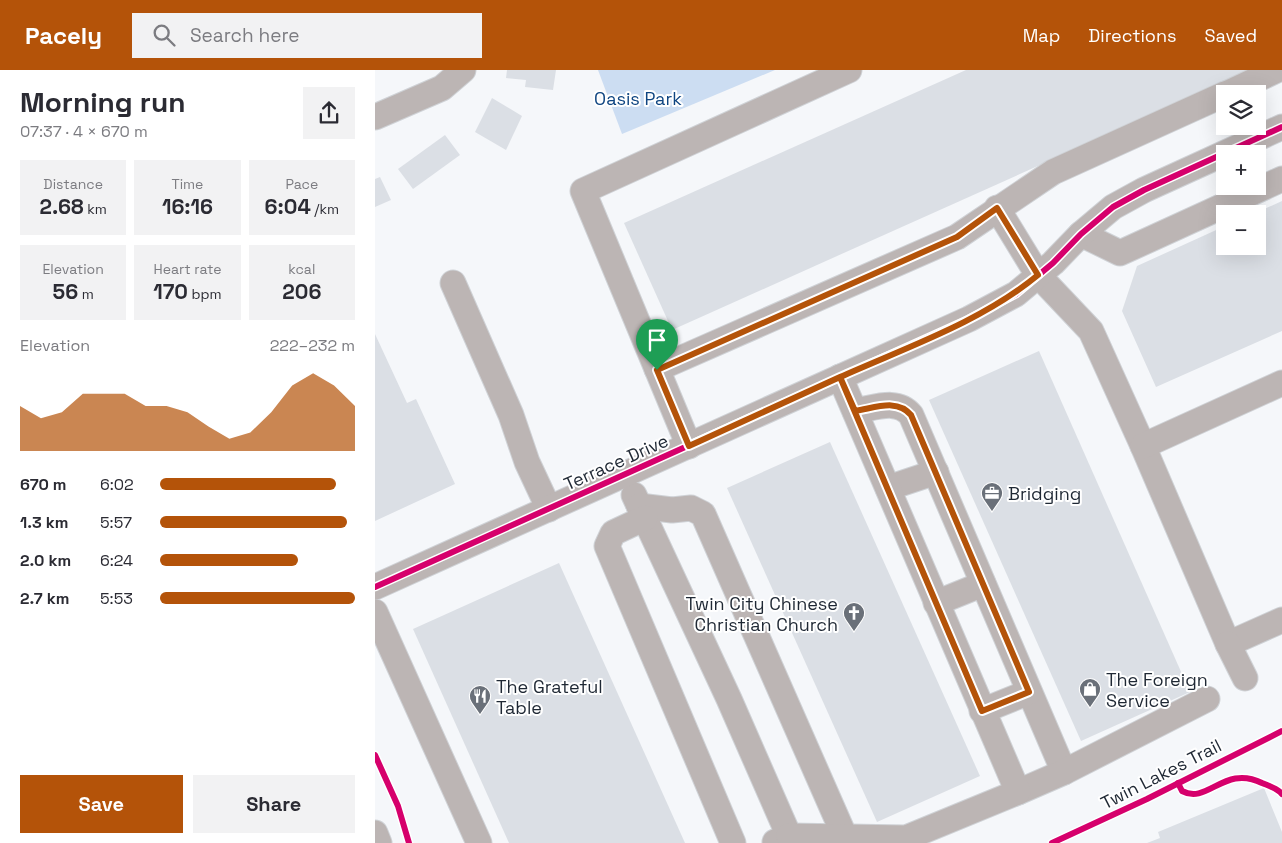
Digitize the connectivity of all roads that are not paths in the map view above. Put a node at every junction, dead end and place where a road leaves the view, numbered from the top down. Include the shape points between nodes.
1 (463, 70) edge
2 (849, 70) edge
3 (1277, 70) edge
4 (1245, 85) edge
5 (1216, 99) edge
6 (375, 117) edge
7 (1282, 128) edge
8 (1282, 178) edge
9 (997, 208) junction
10 (1081, 234) junction
11 (1038, 275) junction
12 (453, 283) dead end
13 (657, 370) junction
14 (840, 377) junction
15 (1282, 383) edge
16 (855, 411) junction
17 (689, 446) junction
18 (1143, 446) junction
19 (935, 472) junction
20 (625, 475) junction
21 (888, 488) junction
22 (549, 509) junction
23 (642, 512) junction
24 (983, 584) junction
25 (375, 587) edge
26 (937, 603) junction
27 (375, 612) edge
28 (1282, 620) edge
29 (1228, 644) junction
30 (1245, 678) dead end
31 (1029, 692) junction
32 (1207, 699) dead end
33 (982, 711) junction
34 (1064, 772) junction
35 (1018, 792) junction
36 (375, 833) edge
37 (845, 837) junction
38 (781, 840) edge
39 (379, 843) edge
40 (479, 843) edge
41 (733, 843) edge

1 - 6 street via 442,88
2 - 13 street via 583,192
3 - 4 street
5 - 9 street via 1053,172
7 - 10 street, Terrace Drive via 1143,190 1113,207
8 - 10 street via 1120,253
9 - 11 street
9 - 13 street via 957,237
10 - 11 street, Terrace Drive
11 - 14 street, Terrace Drive via 1016,294 969,319
11 - 18 street via 1091,331
12 - 22 street
13 - 17 street
14 - 16 street
14 - 17 street, Terrace Drive
15 - 18 street
16 - 19 street via 892,405 905,407
16 - 21 street
17 - 20 street, Terrace Drive
18 - 29 street
19 - 21 street
19 - 24 street
20 - 22 street, Terrace Drive
20 - 23 street
21 - 26 street
22 - 25 street, Terrace Drive
23 - 37 street via 691,508 703,514
23 - 38 street via 729,699
23 - 41 street via 613,533 607,546
24 - 26 street
24 - 31 street
26 - 33 street
27 - 40 street
28 - 29 street
29 - 30 street
31 - 33 street
31 - 34 street
32 - 34 street
33 - 35 street
34 - 35 street
35 - 37 street via 905,838
36 - 39 street
37 - 38 street

